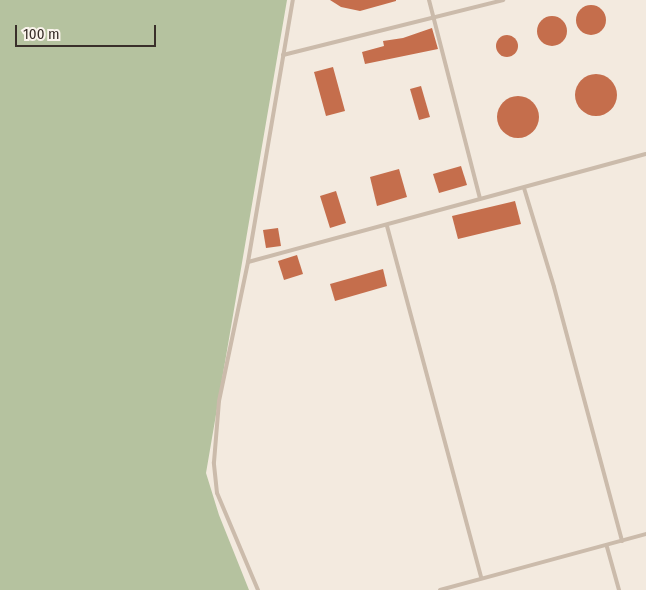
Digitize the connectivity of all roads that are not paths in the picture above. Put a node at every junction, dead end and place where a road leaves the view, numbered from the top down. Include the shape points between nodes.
1 (293, 0) edge
2 (429, 0) edge
3 (503, 0) edge
4 (434, 18) junction
5 (283, 55) junction
6 (646, 154) edge
7 (524, 188) junction
8 (480, 199) junction
9 (387, 226) junction
10 (248, 262) junction
11 (646, 534) edge
12 (622, 541) junction
13 (607, 547) junction
14 (481, 578) junction
15 (258, 590) edge
16 (440, 590) edge
17 (619, 590) edge

1 - 5 lane
2 - 4 lane
3 - 4 lane
4 - 5 lane
4 - 8 lane
5 - 10 lane
6 - 7 lane
7 - 8 lane
7 - 12 lane
8 - 9 lane
9 - 10 lane
9 - 14 lane
10 - 15 lane via 219,401 214,462 217,493
11 - 12 lane
12 - 13 lane
13 - 14 lane
13 - 17 lane
14 - 16 lane

